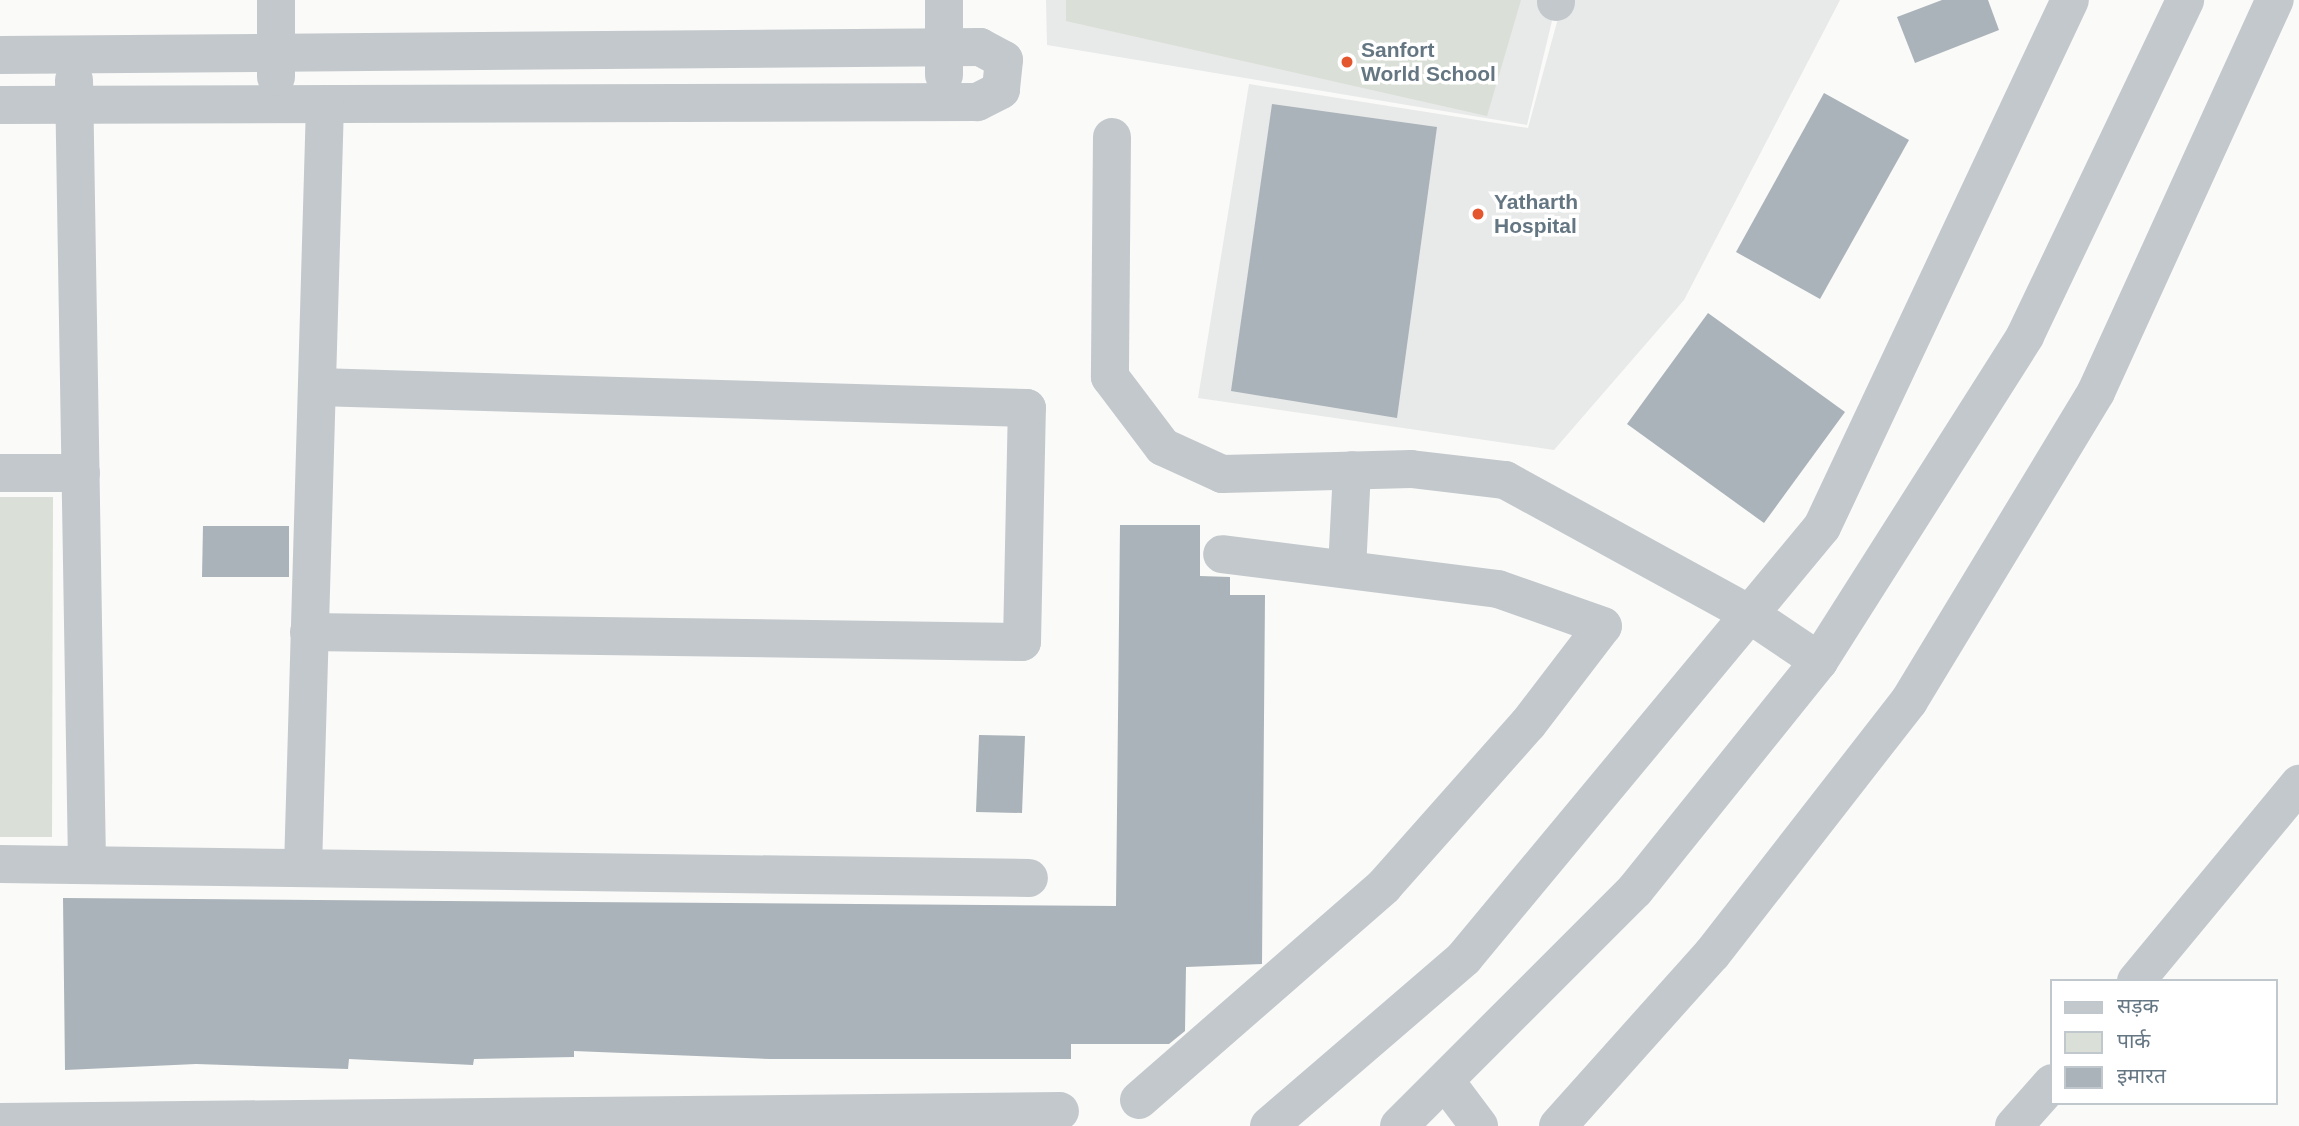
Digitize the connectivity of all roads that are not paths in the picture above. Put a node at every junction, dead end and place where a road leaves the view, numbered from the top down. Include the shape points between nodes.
1 (276, 0) edge
2 (944, 0) edge
3 (2070, 0) edge
4 (2185, 0) edge
5 (2275, 0) edge
6 (944, 49) junction
7 (277, 53) junction
8 (73, 54) junction
9 (0, 55) edge
10 (943, 102) junction
11 (274, 104) junction
12 (325, 104) junction
13 (0, 105) edge
14 (74, 105) junction
15 (1112, 137) dead end
16 (317, 387) junction
17 (1353, 470) junction
18 (0, 472) edge
19 (80, 472) junction
20 (1223, 554) dead end
21 (1346, 569) junction
22 (1746, 612) junction
23 (309, 632) junction
24 (1819, 661) junction
25 (2299, 784) edge
26 (0, 864) edge
27 (87, 865) junction
28 (303, 868) junction
29 (1029, 878) dead end
30 (2138, 979) edge
31 (1446, 1083) junction
32 (2050, 1085) edge
33 (1139, 1100) dead end
34 (1060, 1111) dead end
35 (718, 1120) edge
36 (0, 1122) edge
37 (1269, 1126) edge
38 (1399, 1126) edge
39 (1479, 1126) edge
40 (1558, 1126) edge
41 (2014, 1126) edge

1 - 7 street
2 - 6 street
3 - 22 street via 1822,527
4 - 24 street via 2025,336
5 - 40 street via 2096,391 1909,701 1712,954
6 - 7 street
6 - 10 street
6 - 10 street via 980,47 1004,60 994,99
7 - 8 street
7 - 11 street
8 - 9 street
8 - 14 street
10 - 12 street
11 - 12 street
11 - 14 street
12 - 16 street
13 - 14 street
14 - 19 street
15 - 17 street via 1110,377 1163,447 1222,474
16 - 23 street
16 - 23 street via 1027,408 1022,642
17 - 21 street
17 - 22 street via 1411,469 1506,480
18 - 19 street
19 - 27 street
20 - 21 street
21 - 33 street via 1498,589 1603,626 1528,724 1384,886
22 - 24 street
22 - 37 street via 1464,958
23 - 28 street
24 - 31 street via 1636,890
25 - 30 street
26 - 27 street
27 - 28 street
28 - 29 street
31 - 38 street
31 - 39 street
32 - 41 street
34 - 35 street
35 - 36 street

